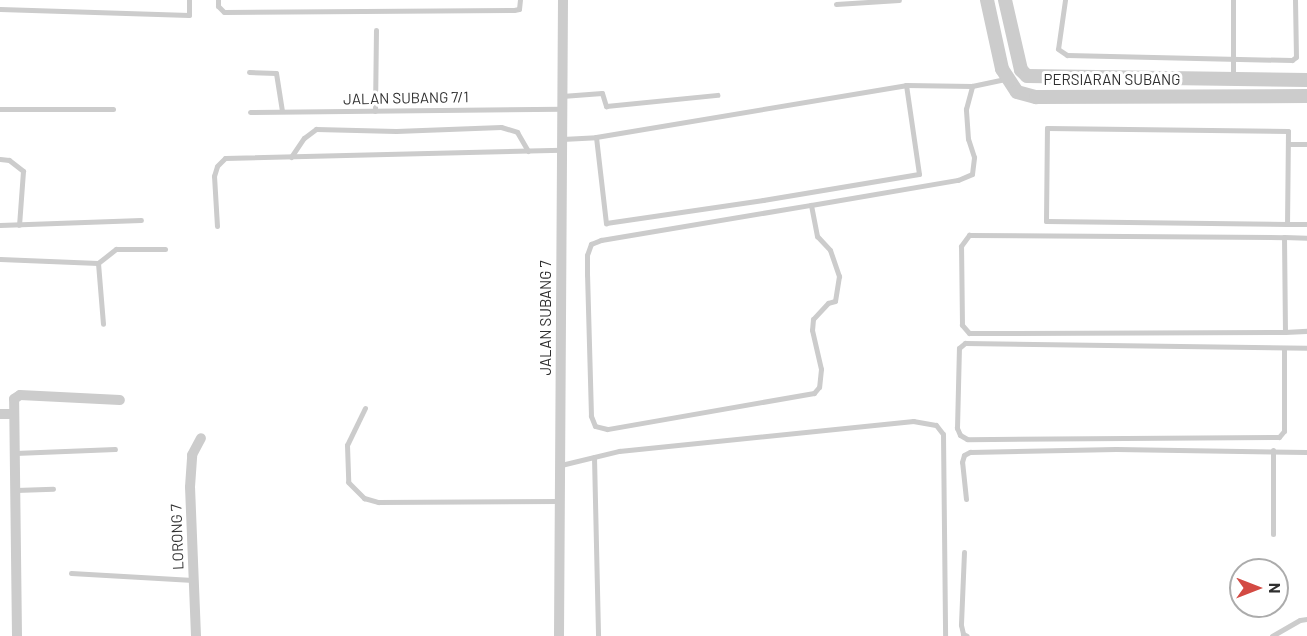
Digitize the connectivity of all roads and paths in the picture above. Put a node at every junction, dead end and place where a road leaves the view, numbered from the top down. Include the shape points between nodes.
1 (189, 0) edge
2 (218, 0) edge
3 (520, 0) edge
4 (563, 0) edge
5 (899, 0) edge
6 (987, 0) edge
7 (1005, 0) edge
8 (1065, 0) edge
9 (1233, 0) edge
10 (1295, 0) edge
11 (836, 4) dead end
12 (0, 9) edge
13 (376, 30) dead end
14 (1232, 58) junction
15 (249, 72) dead end
16 (1006, 79) junction
17 (1232, 79) junction
18 (1307, 80) edge
19 (906, 86) junction
20 (972, 86) junction
21 (717, 95) dead end
22 (562, 96) junction
23 (1307, 96) edge
24 (0, 109) edge
25 (113, 109) dead end
26 (562, 109) junction
27 (282, 111) junction
28 (375, 111) junction
29 (250, 112) dead end
30 (596, 137) junction
31 (1289, 144) junction
32 (1307, 144) edge
33 (562, 145) junction
34 (528, 151) junction
35 (291, 156) junction
36 (0, 159) edge
37 (811, 205) junction
38 (141, 220) dead end
39 (1287, 224) junction
40 (1307, 224) edge
41 (0, 225) edge
42 (19, 225) junction
43 (217, 226) dead end
44 (1284, 237) junction
45 (1307, 238) edge
46 (165, 249) dead end
47 (0, 259) edge
48 (98, 263) junction
49 (103, 324) dead end
50 (1285, 332) junction
51 (1307, 332) edge
52 (1284, 348) junction
53 (1307, 348) edge
54 (120, 400) dead end
55 (365, 408) dead end
56 (0, 414) edge
57 (13, 414) junction
58 (201, 438) dead end
59 (115, 449) dead end
60 (1273, 450) junction
61 (1307, 452) edge
62 (14, 453) junction
63 (594, 457) junction
64 (560, 465) junction
65 (53, 489) dead end
66 (14, 490) junction
67 (966, 499) dead end
68 (560, 501) junction
69 (1273, 534) dead end
70 (964, 552) dead end
71 (71, 573) dead end
72 (194, 580) junction
73 (1307, 619) edge
74 (16, 636) edge
75 (196, 636) edge
76 (559, 636) edge
77 (598, 636) edge
78 (945, 636) edge
79 (967, 636) edge
80 (1272, 636) edge

1 - 12 lane via 189,15
2 - 3 lane via 224,12 235,12 514,10 519,9
4 - 22 street, JALAN SUBANG 7
5 - 11 lane
6 - 16 street
7 - 17 street, PERSIARAN SUBANG via 1021,70 1027,76
8 - 14 lane via 1058,49 1062,53
9 - 14 lane
10 - 14 lane via 1294,59
13 - 28 lane
14 - 17 lane
15 - 27 lane via 276,73
16 - 20 lane
16 - 23 street, PERSIARAN SUBANG via 1017,92 1036,97
17 - 18 street, PERSIARAN SUBANG
19 - 20 lane
19 - 30 lane
19 - 30 lane via 919,174 763,200 606,223
20 - 37 lane via 966,109 968,139 974,156 972,174 958,180
21 - 22 lane via 606,106 602,93
22 - 26 street, JALAN SUBANG 7
24 - 25 lane
26 - 28 lane, JALAN SUBANG 7/1
26 - 33 street, JALAN SUBANG 7
27 - 28 lane, JALAN SUBANG 7/1
27 - 29 lane, JALAN SUBANG 7/1
30 - 33 lane
31 - 32 lane
31 - 39 lane
31 - 39 lane via 1288,131 1047,128 1046,221
33 - 34 lane
33 - 64 street, JALAN SUBANG 7
34 - 35 lane
34 - 35 lane via 517,132 501,127 316,129
35 - 43 lane via 225,158 214,176
36 - 42 lane via 9,160 23,171
37 - 37 lane via 591,244 587,275 594,426 607,429 814,393 819,387 821,369 813,319 835,301 839,276 830,250 817,236
38 - 42 lane
39 - 40 lane
41 - 42 lane
44 - 45 lane
44 - 50 lane
44 - 50 lane via 969,235 961,246 962,325 969,333
46 - 48 lane via 116,249
47 - 48 lane
48 - 49 lane
50 - 51 lane
52 - 52 lane via 1284,431 1279,437 967,439 957,428 959,348 964,343
52 - 53 lane
54 - 57 street via 20,395 14,399
55 - 68 lane via 347,445 348,482 364,498 378,502
56 - 57 street
57 - 62 street
58 - 72 street, LORONG 7 via 192,455 190,487
59 - 62 lane
60 - 61 lane
60 - 67 lane via 970,452 964,454 962,462
60 - 69 lane
62 - 66 street
63 - 64 lane
63 - 77 lane
63 - 78 lane via 619,451 913,421 936,425 943,434
64 - 68 street, JALAN SUBANG 7
65 - 66 lane
66 - 74 street
68 - 76 street, JALAN SUBANG 7
70 - 79 lane via 961,625
71 - 72 lane
72 - 75 street, LORONG 7
73 - 80 lane

